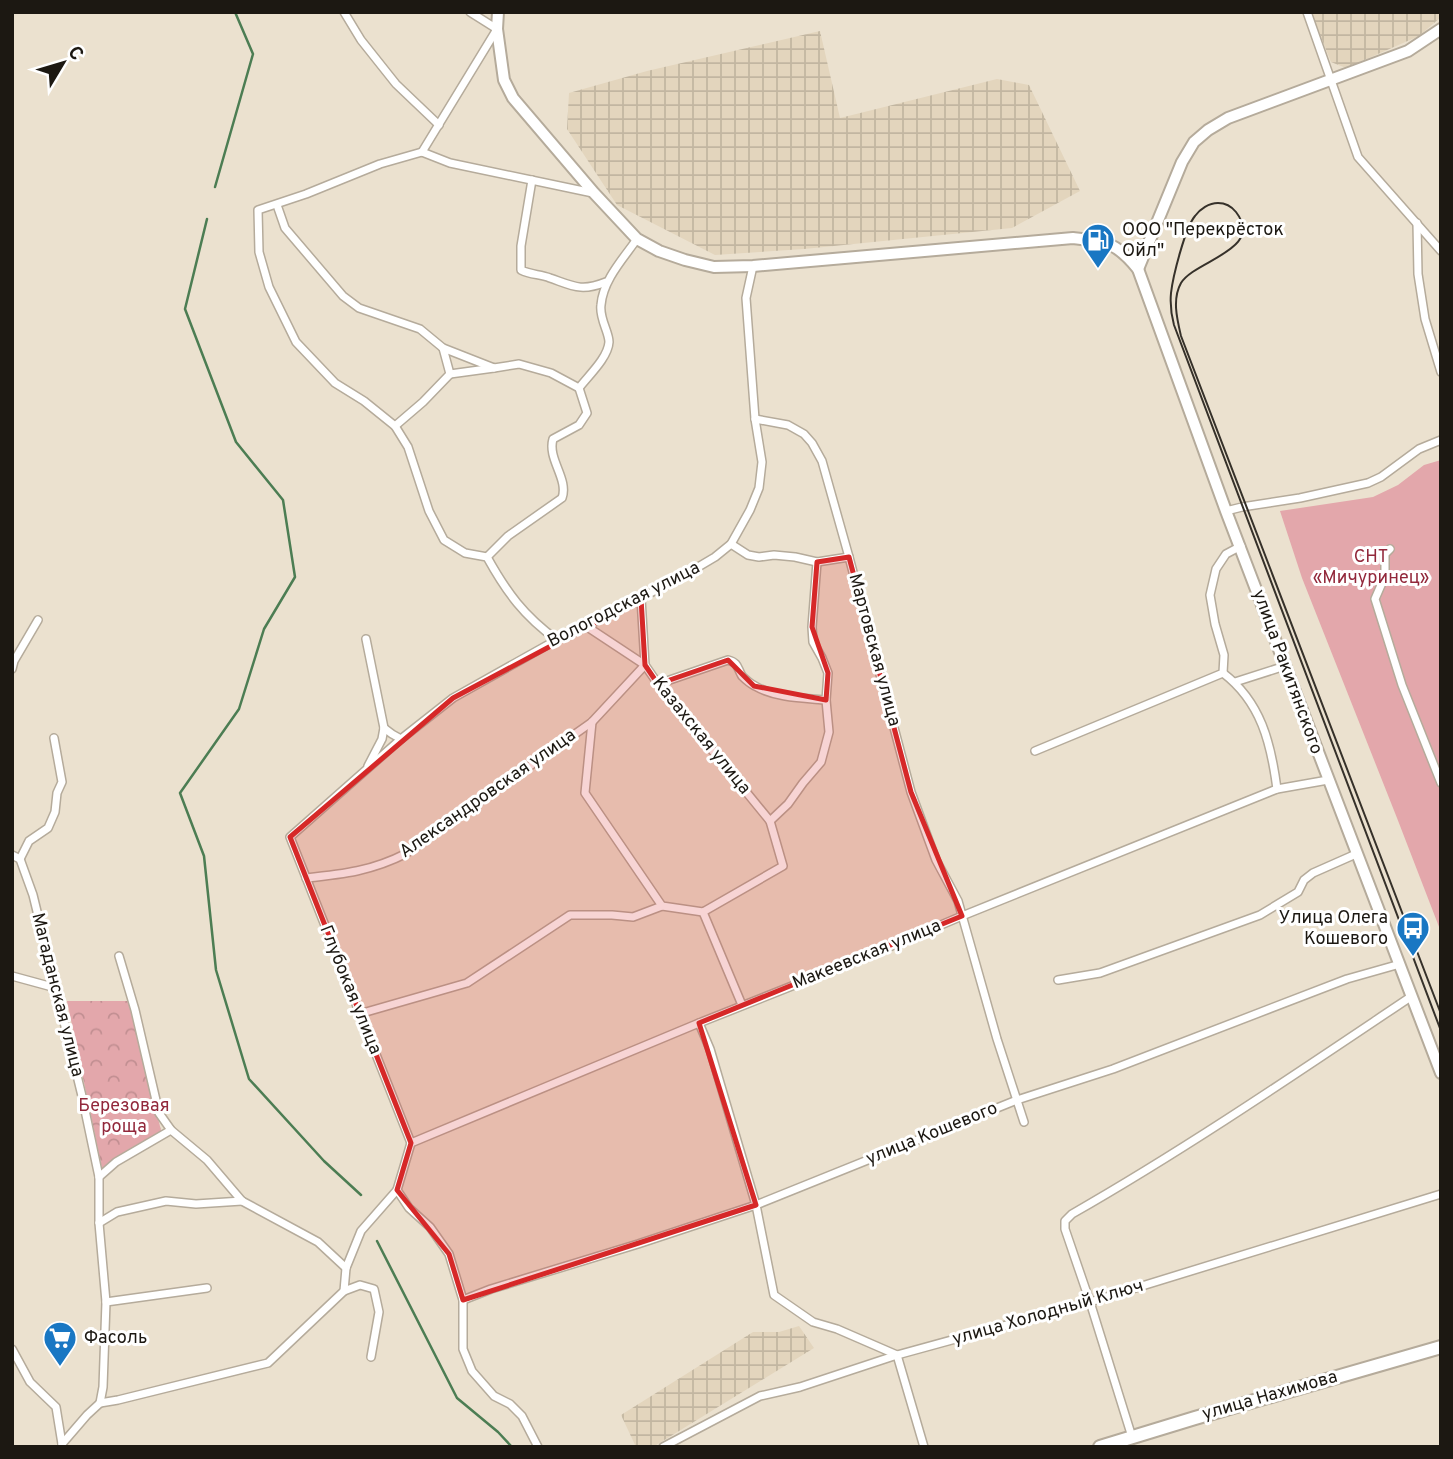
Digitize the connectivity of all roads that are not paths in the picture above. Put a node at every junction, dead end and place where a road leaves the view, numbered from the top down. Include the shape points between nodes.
1 (344, 12) edge
2 (470, 12) edge
3 (498, 12) edge
4 (1307, 12) edge
5 (497, 29) junction
6 (1441, 29) edge
7 (1330, 80) junction
8 (439, 125) junction
9 (422, 152) junction
10 (532, 180) junction
11 (594, 193) junction
12 (276, 205) junction
13 (1416, 223) junction
14 (638, 239) junction
15 (1441, 251) edge
16 (753, 266) junction
17 (1138, 269) junction
18 (606, 282) junction
19 (443, 348) junction
20 (494, 368) junction
21 (1441, 372) edge
22 (450, 374) junction
23 (579, 388) junction
24 (755, 419) junction
25 (395, 426) junction
26 (1441, 440) edge
27 (1226, 511) junction
28 (732, 544) junction
29 (1241, 545) junction
30 (1390, 549) dead end
31 (487, 557) junction
32 (849, 557) junction
33 (817, 562) junction
34 (641, 598) junction
35 (38, 620) dead end
36 (586, 626) junction
37 (366, 639) dead end
38 (557, 640) junction
39 (645, 665) junction
40 (1285, 666) junction
41 (12, 669) edge
42 (1223, 673) junction
43 (1235, 682) junction
44 (658, 684) junction
45 (826, 700) junction
46 (592, 722) junction
47 (384, 728) junction
48 (54, 738) dead end
49 (401, 739) junction
50 (1035, 751) dead end
51 (366, 770) junction
52 (1328, 780) junction
53 (1441, 783) edge
54 (1276, 789) junction
55 (770, 821) junction
56 (290, 837) joint
57 (1356, 853) junction
58 (15, 856) edge
59 (306, 878) junction
60 (662, 906) junction
61 (703, 912) junction
62 (962, 916) junction
63 (119, 956) dead end
64 (1400, 964) junction
65 (12, 976) edge
66 (1058, 980) dead end
67 (56, 988) junction
68 (1412, 996) junction
69 (741, 1005) junction
70 (359, 1014) junction
71 (699, 1023) junction
72 (1441, 1073) edge
73 (1017, 1100) junction
74 (1024, 1122) dead end
75 (171, 1130) junction
76 (411, 1143) junction
77 (99, 1177) junction
78 (397, 1190) junction
79 (1441, 1194) edge
80 (242, 1200) junction
81 (756, 1205) junction
82 (99, 1223) junction
83 (346, 1268) junction
84 (207, 1288) dead end
85 (344, 1292) junction
86 (463, 1300) junction
87 (1090, 1302) junction
88 (106, 1303) junction
89 (1441, 1347) edge
90 (12, 1349) edge
91 (897, 1355) junction
92 (371, 1357) dead end
93 (100, 1403) junction
94 (1132, 1437) junction
95 (62, 1446) edge
96 (538, 1447) edge
97 (663, 1447) edge
98 (924, 1447) edge
99 (1100, 1447) edge

1 - 8 street via 396,84
2 - 5 street
3 - 5 main road
4 - 7 street
5 - 8 street
5 - 11 main road via 504,80 513,98
6 - 7 main road via 1408,51
7 - 13 street via 1358,157
7 - 17 main road via 1228,118 1194,142
8 - 9 street
9 - 10 street via 450,163
9 - 12 street
10 - 11 street
10 - 18 street via 521,270 585,288
11 - 14 main road
12 - 19 street via 285,228 343,296 359,308 420,329
12 - 25 street via 258,210 259,252 269,287 296,342 335,383
13 - 15 street
13 - 21 street via 1424,319
14 - 16 main road via 685,260 715,267
14 - 18 street
16 - 17 main road via 1073,238 1111,244
16 - 24 street, Вологодская улица via 746,298
17 - 27 main road, улица Ракитянского
18 - 23 street via 600,306 609,342 603,358
19 - 20 street
19 - 22 street
20 - 22 street
20 - 23 street via 520,364
22 - 25 street
23 - 31 street via 587,413 579,425 554,439 551,448 562,498 508,536
24 - 28 street, Вологодская улица via 762,462 758,488
24 - 32 street, Мартовская улица via 788,425 812,443 822,461
25 - 31 street via 408,447 429,511 444,540 465,554
26 - 27 street via 1368,483
27 - 29 main road, улица Ракитянского
28 - 33 street via 748,555 795,556
28 - 34 street, Вологодская улица
29 - 40 main road, улица Ракитянского
29 - 42 street via 1226,554 1216,569 1210,595 1224,655
30 - 53 street via 1375,599 1402,685
31 - 38 street via 517,605
32 - 33 street
32 - 62 street, Мартовская улица via 911,792
33 - 45 street via 812,627 813,642 828,673
34 - 36 street, Вологодская улица
34 - 39 street, Казахская улица
35 - 41 street
36 - 38 street, Вологодская улица
36 - 39 street
37 - 47 street
38 - 49 street, Вологодская улица via 453,698
39 - 44 street, Казахская улица
39 - 46 street, Александровская улица
40 - 43 street
40 - 52 main road, улица Ракитянского
42 - 43 street
42 - 50 street
43 - 54 street via 1256,711 1270,745
44 - 45 street via 729,660 754,686
44 - 55 street, Казахская улица
45 - 55 street via 829,732 821,762
46 - 59 street, Александровская улица via 407,853 355,872
46 - 60 street via 585,793
47 - 49 street
47 - 51 street
48 - 58 street via 62,782 55,812 48,828
49 - 51 street, Вологодская улица
51 - 56 street, Вологодская улица
52 - 54 street, Макеевская улица
52 - 57 main road, улица Ракитянского
54 - 62 street, Макеевская улица
55 - 61 street, Казахская улица via 783,866
56 - 59 street, Глубокая улица
57 - 64 main road, улица Ракитянского
57 - 66 street via 1313,873 1298,892 1260,915 1100,973
58 - 67 street, Магаданская улица via 33,895
59 - 70 street, Глубокая улица
60 - 61 street
60 - 70 street via 633,917 570,915 467,983
61 - 69 street
62 - 69 street, Макеевская улица
62 - 73 street, Мартовская улица
63 - 75 street via 159,1113
64 - 68 main road, улица Ракитянского
64 - 73 street, улица Кошевого via 1346,979 1113,1069
65 - 67 street
67 - 77 street, Магаданская улица
68 - 72 main road, улица Ракитянского
68 - 87 street via 1166,1158 1072,1214 1065,1229
69 - 71 street, Макеевская улица
70 - 76 street, Глубокая улица
71 - 76 street, Макеевская улица
71 - 81 street
73 - 74 street, Мартовская улица
73 - 81 street, улица Кошевого
75 - 77 street
75 - 80 street via 207,1160
76 - 78 street
77 - 82 street, Магаданская улица
78 - 83 street via 361,1231
78 - 86 street via 449,1254
79 - 87 street, улица Холодный Ключ
80 - 82 street via 166,1201 117,1212
80 - 83 street via 318,1242
81 - 86 street, улица Кошевого
81 - 91 street via 774,1295 813,1322
82 - 88 street, Магаданская улица
83 - 85 street
84 - 88 street
85 - 92 street via 360,1285 374,1289 379,1312
85 - 93 street via 268,1363
86 - 96 street via 463,1349 472,1371 494,1396 522,1416
87 - 91 street, улица Холодный Ключ
87 - 94 street
88 - 93 street, Магаданская улица
89 - 94 main road, улица Нахимова
90 - 95 street via 30,1382 56,1407
91 - 97 street, улица Холодный Ключ via 760,1396
91 - 98 street
93 - 95 street
94 - 99 main road, улица Нахимова

